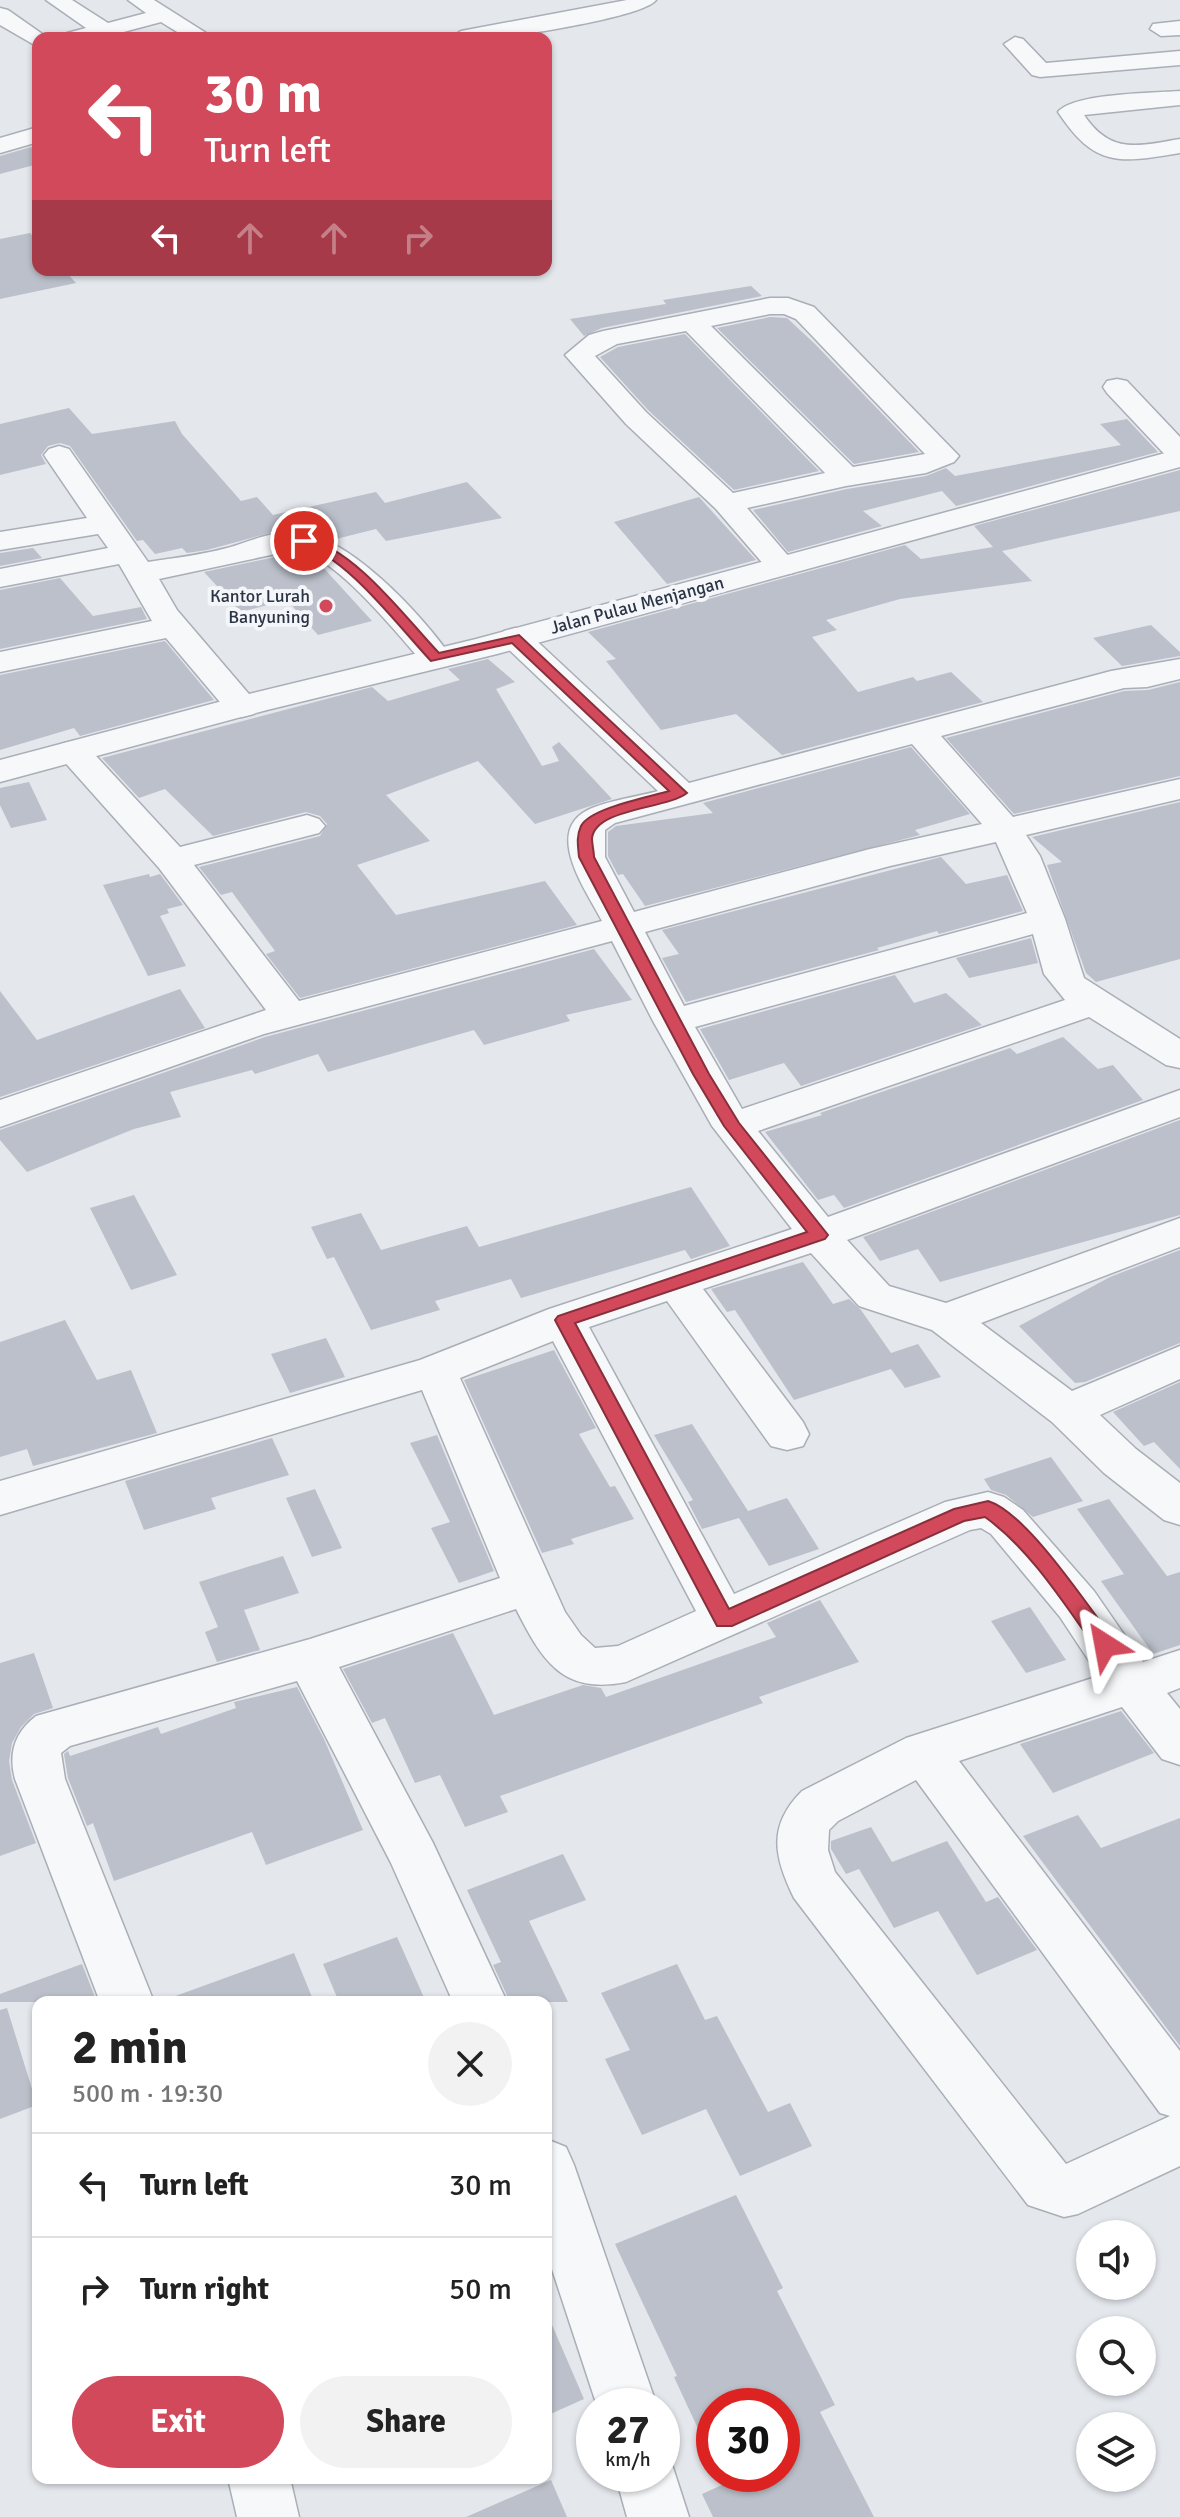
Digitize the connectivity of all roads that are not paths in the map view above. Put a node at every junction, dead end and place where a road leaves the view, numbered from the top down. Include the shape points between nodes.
1 (57, 0) edge
2 (139, 0) edge
3 (645, 0) edge
4 (521, 8) dead end
5 (0, 15) edge
6 (164, 15) junction
7 (538, 25) junction
8 (104, 30) junction
9 (97, 32) edge
10 (193, 32) edge
11 (497, 32) edge
12 (32, 36) edge
13 (1085, 40) dead end
14 (1015, 44) dead end
15 (1180, 58) edge
16 (1109, 64) junction
17 (1144, 92) junction
18 (1180, 98) edge
19 (1180, 128) edge
20 (1180, 146) edge
21 (692, 322) junction
22 (1117, 387) dead end
23 (59, 455) dead end
24 (1180, 456) edge
25 (846, 477) junction
26 (727, 503) junction
27 (105, 524) junction
28 (0, 541) edge
29 (133, 564) junction
30 (782, 566) junction
31 (0, 578) edge
32 (172, 627) junction
33 (515, 638) junction
34 (436, 658) junction
35 (0, 662) edge
36 (1180, 669) edge
37 (1147, 677) junction
38 (1180, 702) edge
39 (242, 707) junction
40 (918, 731) junction
41 (73, 751) junction
42 (0, 771) edge
43 (1180, 789) edge
44 (680, 793) junction
45 (307, 826) dead end
46 (1006, 830) junction
47 (172, 860) junction
48 (1047, 919) junction
49 (622, 926) junction
50 (1093, 1003) junction
51 (290, 1015) junction
52 (672, 1021) junction
53 (1180, 1056) edge
54 (1180, 1103) edge
55 (0, 1114) edge
56 (732, 1126) junction
57 (1180, 1232) edge
58 (819, 1235) junction
59 (675, 1281) junction
60 (947, 1319) junction
61 (564, 1320) junction
62 (1180, 1361) edge
63 (435, 1371) junction
64 (1068, 1411) junction
65 (787, 1434) dead end
66 (0, 1498) edge
67 (1180, 1508) edge
68 (528, 1587) junction
69 (724, 1620) junction
70 (310, 1658) junction
71 (1180, 1669) edge
72 (1133, 1686) junction
73 (1180, 1745) edge
74 (924, 1752) junction
75 (125, 1996) edge
76 (477, 1996) edge
77 (1180, 2095) edge
78 (1180, 2138) edge
79 (552, 2183) edge
80 (621, 2388) edge
81 (260, 2484) edge
82 (651, 2492) edge
83 (268, 2517) edge
84 (658, 2517) edge

1 - 8 street
2 - 6 street
3 - 7 street
4 - 7 street
5 - 12 street
6 - 8 street
6 - 10 street
7 - 11 street
8 - 9 street
13 - 16 street
14 - 16 street via 1040,70
15 - 16 street
17 - 18 street
17 - 19 street
17 - 20 street via 1070,112 1111,153
21 - 25 street
21 - 25 street via 770,306 805,313 944,456 926,464
21 - 26 street via 599,341 579,355
22 - 24 street
23 - 27 street
24 - 30 street, Jalan Pulau Menjangan
25 - 26 street
26 - 30 street
27 - 28 street
27 - 29 street
29 - 31 street
29 - 32 street
29 - 34 street via 229,557 277,543 315,543 354,571
30 - 33 street, Jalan Pulau Menjangan
32 - 35 street
32 - 39 street
33 - 34 street, Jalan Pulau Menjangan
33 - 44 street
34 - 39 street, Jalan Pulau Menjangan
36 - 37 street
37 - 38 street
37 - 40 street via 1123,678
39 - 41 street, Jalan Pulau Menjangan
40 - 44 street
40 - 46 street
41 - 42 street, Jalan Pulau Menjangan
41 - 47 street
43 - 46 street
44 - 49 street via 589,825 587,857
45 - 47 street
46 - 48 street
46 - 49 street
47 - 51 street
48 - 50 street via 1063,974
48 - 52 street
49 - 51 street
49 - 52 street
50 - 53 street
50 - 56 street
51 - 55 street
52 - 56 street
54 - 58 street
56 - 58 street
57 - 60 street
58 - 59 street
58 - 60 street via 874,1296
59 - 61 street
59 - 65 street
60 - 64 street
61 - 63 street
61 - 69 street
62 - 64 street
63 - 66 street
63 - 68 street
64 - 67 street
68 - 69 street via 565,1652 581,1664 602,1668 626,1663
68 - 70 street
69 - 72 street via 961,1514 988,1509 1007,1522 1077,1604
70 - 75 street via 54,1730 41,1739 33,1756 40,1779
70 - 76 street via 415,1858
71 - 72 street
72 - 73 street
72 - 74 street
74 - 77 street
74 - 78 street via 805,1818 799,1842 812,1882 1048,2186 1078,2188
79 - 80 street
81 - 83 street
82 - 84 street

